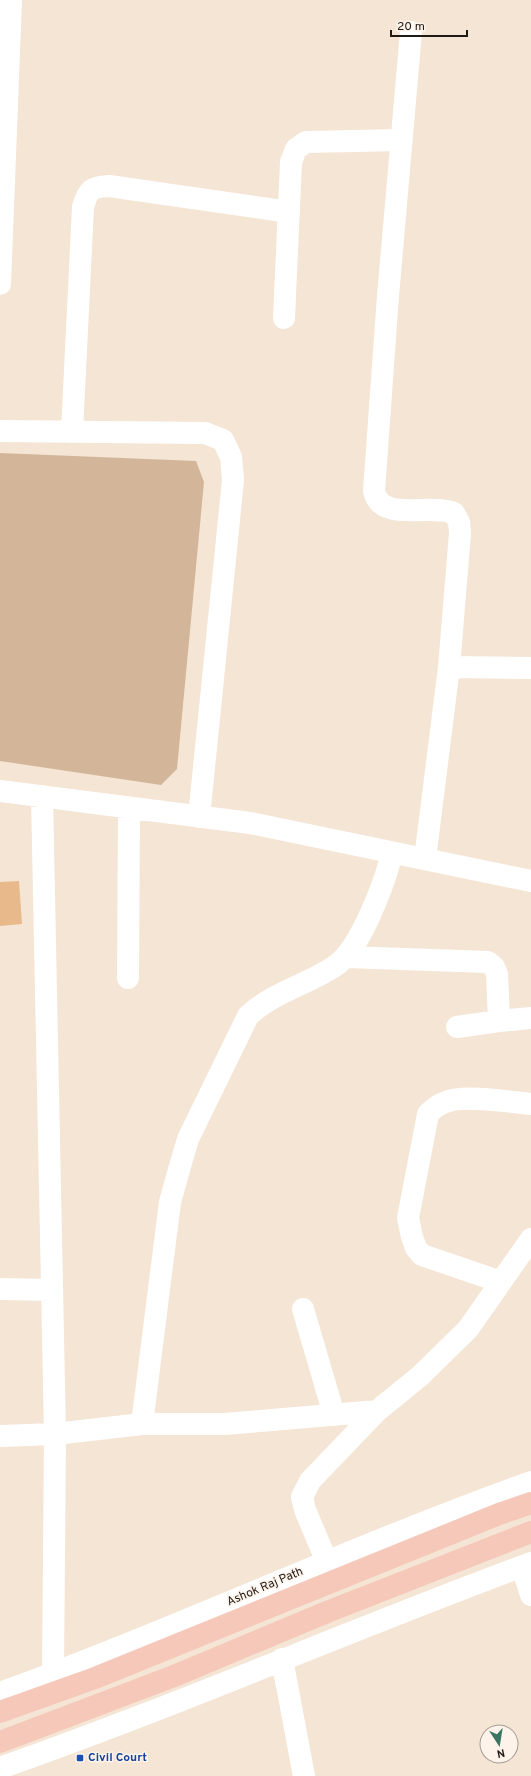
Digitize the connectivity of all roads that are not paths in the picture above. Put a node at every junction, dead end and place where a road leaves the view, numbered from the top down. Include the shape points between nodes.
1 (11, 0) edge
2 (411, 32) dead end
3 (400, 140) junction
4 (289, 212) junction
5 (0, 284) edge
6 (284, 318) dead end
7 (0, 431) edge
8 (72, 432) junction
9 (449, 667) junction
10 (531, 668) edge
11 (0, 791) edge
12 (42, 796) junction
13 (129, 808) junction
14 (199, 816) junction
15 (392, 852) junction
16 (425, 859) junction
17 (531, 881) edge
18 (347, 957) junction
19 (128, 978) dead end
20 (531, 1018) edge
21 (499, 1021) junction
22 (457, 1027) dead end
23 (531, 1104) edge
24 (531, 1239) edge
25 (501, 1282) junction
26 (0, 1289) edge
27 (52, 1290) junction
28 (303, 1309) dead end
29 (377, 1411) junction
30 (334, 1414) junction
31 (142, 1424) junction
32 (55, 1434) junction
33 (0, 1436) edge
34 (531, 1482) edge
35 (531, 1503) edge
36 (531, 1532) edge
37 (327, 1562) junction
38 (526, 1565) edge
39 (531, 1596) edge
40 (282, 1660) junction
41 (53, 1673) junction
42 (0, 1693) edge
43 (0, 1712) edge
44 (0, 1742) edge
45 (0, 1768) edge
46 (304, 1776) edge

1 - 5 street
2 - 3 street
3 - 4 street via 306,142 296,149 291,162
3 - 9 street via 374,491 376,500 382,506 394,510 444,509 454,513 459,522
4 - 6 street
4 - 8 street via 109,186 96,187 87,194 83,207
7 - 8 street
8 - 14 street via 205,433 223,440 231,457 233,480
9 - 10 street
9 - 16 street
11 - 12 street
12 - 13 street
12 - 27 street
13 - 14 street
13 - 19 street
14 - 15 street via 250,823
15 - 16 street
15 - 18 street via 381,891 354,948
16 - 17 street
18 - 21 street via 488,962 497,974
18 - 31 street via 336,966 258,1006 248,1016 188,1139 170,1202
20 - 21 street
21 - 22 street
23 - 25 street via 466,1099 447,1101 428,1114 408,1218 416,1248 422,1255
24 - 25 street
25 - 29 street via 468,1329 444,1354
26 - 27 street
27 - 32 street
28 - 30 street
29 - 30 street
29 - 37 street via 310,1480 302,1497
30 - 31 street via 225,1424
31 - 32 street
32 - 33 street
32 - 41 street
34 - 37 street, Ashok Raj Path
35 - 43 main road, Ashok Raj Path via 95,1678
36 - 44 main road via 174,1676
37 - 41 street, Ashok Raj Path via 131,1644
38 - 39 street
38 - 40 street
40 - 45 street via 162,1709
40 - 46 street
41 - 42 street, Ashok Raj Path

